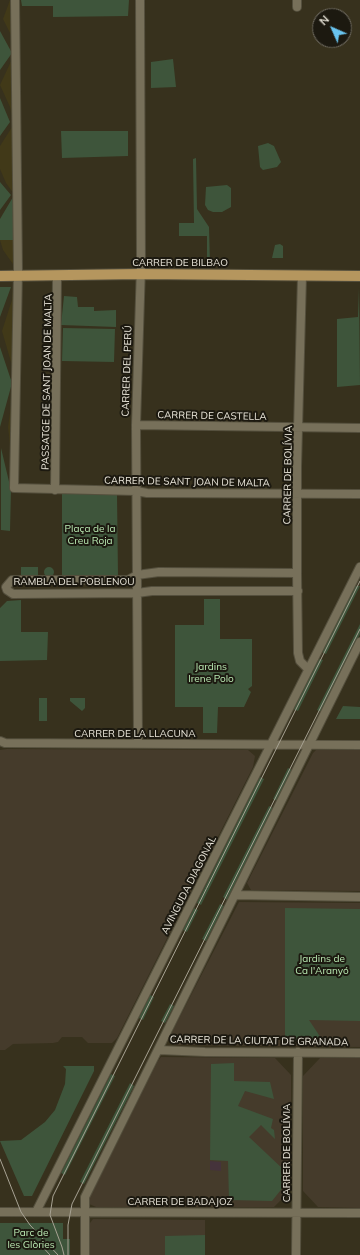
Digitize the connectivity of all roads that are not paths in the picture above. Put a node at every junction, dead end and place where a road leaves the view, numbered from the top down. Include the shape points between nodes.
1 (15, 0) edge
2 (140, 0) edge
3 (140, 274) junction
4 (0, 276) edge
5 (17, 276) junction
6 (57, 276) junction
7 (302, 276) junction
8 (360, 276) edge
9 (136, 425) junction
10 (298, 428) junction
11 (360, 428) edge
12 (55, 490) junction
13 (136, 491) junction
14 (297, 494) junction
15 (360, 494) edge
16 (360, 568) edge
17 (297, 573) junction
18 (137, 575) junction
19 (298, 591) junction
20 (137, 593) junction
21 (360, 642) edge
22 (308, 669) junction
23 (2, 743) edge
24 (138, 743) junction
25 (310, 744) junction
26 (270, 745) junction
27 (360, 745) edge
28 (235, 895) junction
29 (360, 897) edge
30 (159, 1050) junction
31 (298, 1052) junction
32 (360, 1052) edge
33 (0, 1212) edge
34 (36, 1212) junction
35 (84, 1212) junction
36 (296, 1213) junction
37 (360, 1213) edge
38 (85, 1255) edge
39 (296, 1255) edge

1 - 5 street
2 - 3 street, CARRER DEL PERÚ
3 - 6 main road, CARRER DE BILBAO
3 - 7 main road, CARRER DE BILBAO
3 - 9 street, CARRER DEL PERÚ
4 - 5 main road, CARRER DE BILBAO
5 - 6 main road, CARRER DE BILBAO
5 - 12 street, CARRER DE SANT JOAN DE MALTA via 14,488
6 - 12 street, PASSATGE DE SANT JOAN DE MALTA
7 - 8 main road, CARRER DE BILBAO
7 - 10 street, CARRER DE BOLÍVIA
9 - 10 street, CARRER DE CASTELLA
9 - 13 street, CARRER DEL PERÚ
10 - 11 street, CARRER DE CASTELLA
10 - 14 street, CARRER DE BOLÍVIA
12 - 13 street, CARRER DE SANT JOAN DE MALTA
13 - 14 street, CARRER DE SANT JOAN DE MALTA
13 - 18 street, CARRER DEL PERÚ
14 - 15 street, CARRER DE SANT JOAN DE MALTA
14 - 17 street, CARRER DE BOLÍVIA
16 - 22 street, AVINGUDA DIAGONAL
17 - 18 street, RAMBLA DEL POBLENOU via 159,572
17 - 19 street, CARRER DE BOLÍVIA
18 - 20 street, CARRER DEL PERÚ
18 - 20 street, RAMBLA DEL POBLENOU via 123,580 12,580 6,587 13,594
19 - 20 street, RAMBLA DEL POBLENOU
19 - 22 street, CARRER DE BOLÍVIA via 298,653 300,662
20 - 24 street, CARRER DEL PERÚ
21 - 25 street
22 - 26 street, AVINGUDA DIAGONAL
23 - 24 street, CARRER DE LA LLACUNA
24 - 26 street, CARRER DE LA LLACUNA
25 - 26 street, CARRER DE LA LLACUNA
25 - 27 street
25 - 28 street
26 - 34 street, AVINGUDA DIAGONAL
28 - 29 street
28 - 30 street
30 - 31 street, CARRER DE LA CIUTAT DE GRANADA
30 - 35 street via 85,1197
31 - 32 street, CARRER DE LA CIUTAT DE GRANADA
31 - 36 street, CARRER DE BOLÍVIA
33 - 34 street, CARRER DE BADAJOZ
34 - 35 street, CARRER DE BADAJOZ
35 - 36 street, CARRER DE BADAJOZ
35 - 38 street
36 - 37 street, CARRER DE BADAJOZ
36 - 39 street, CARRER DE BOLÍVIA

